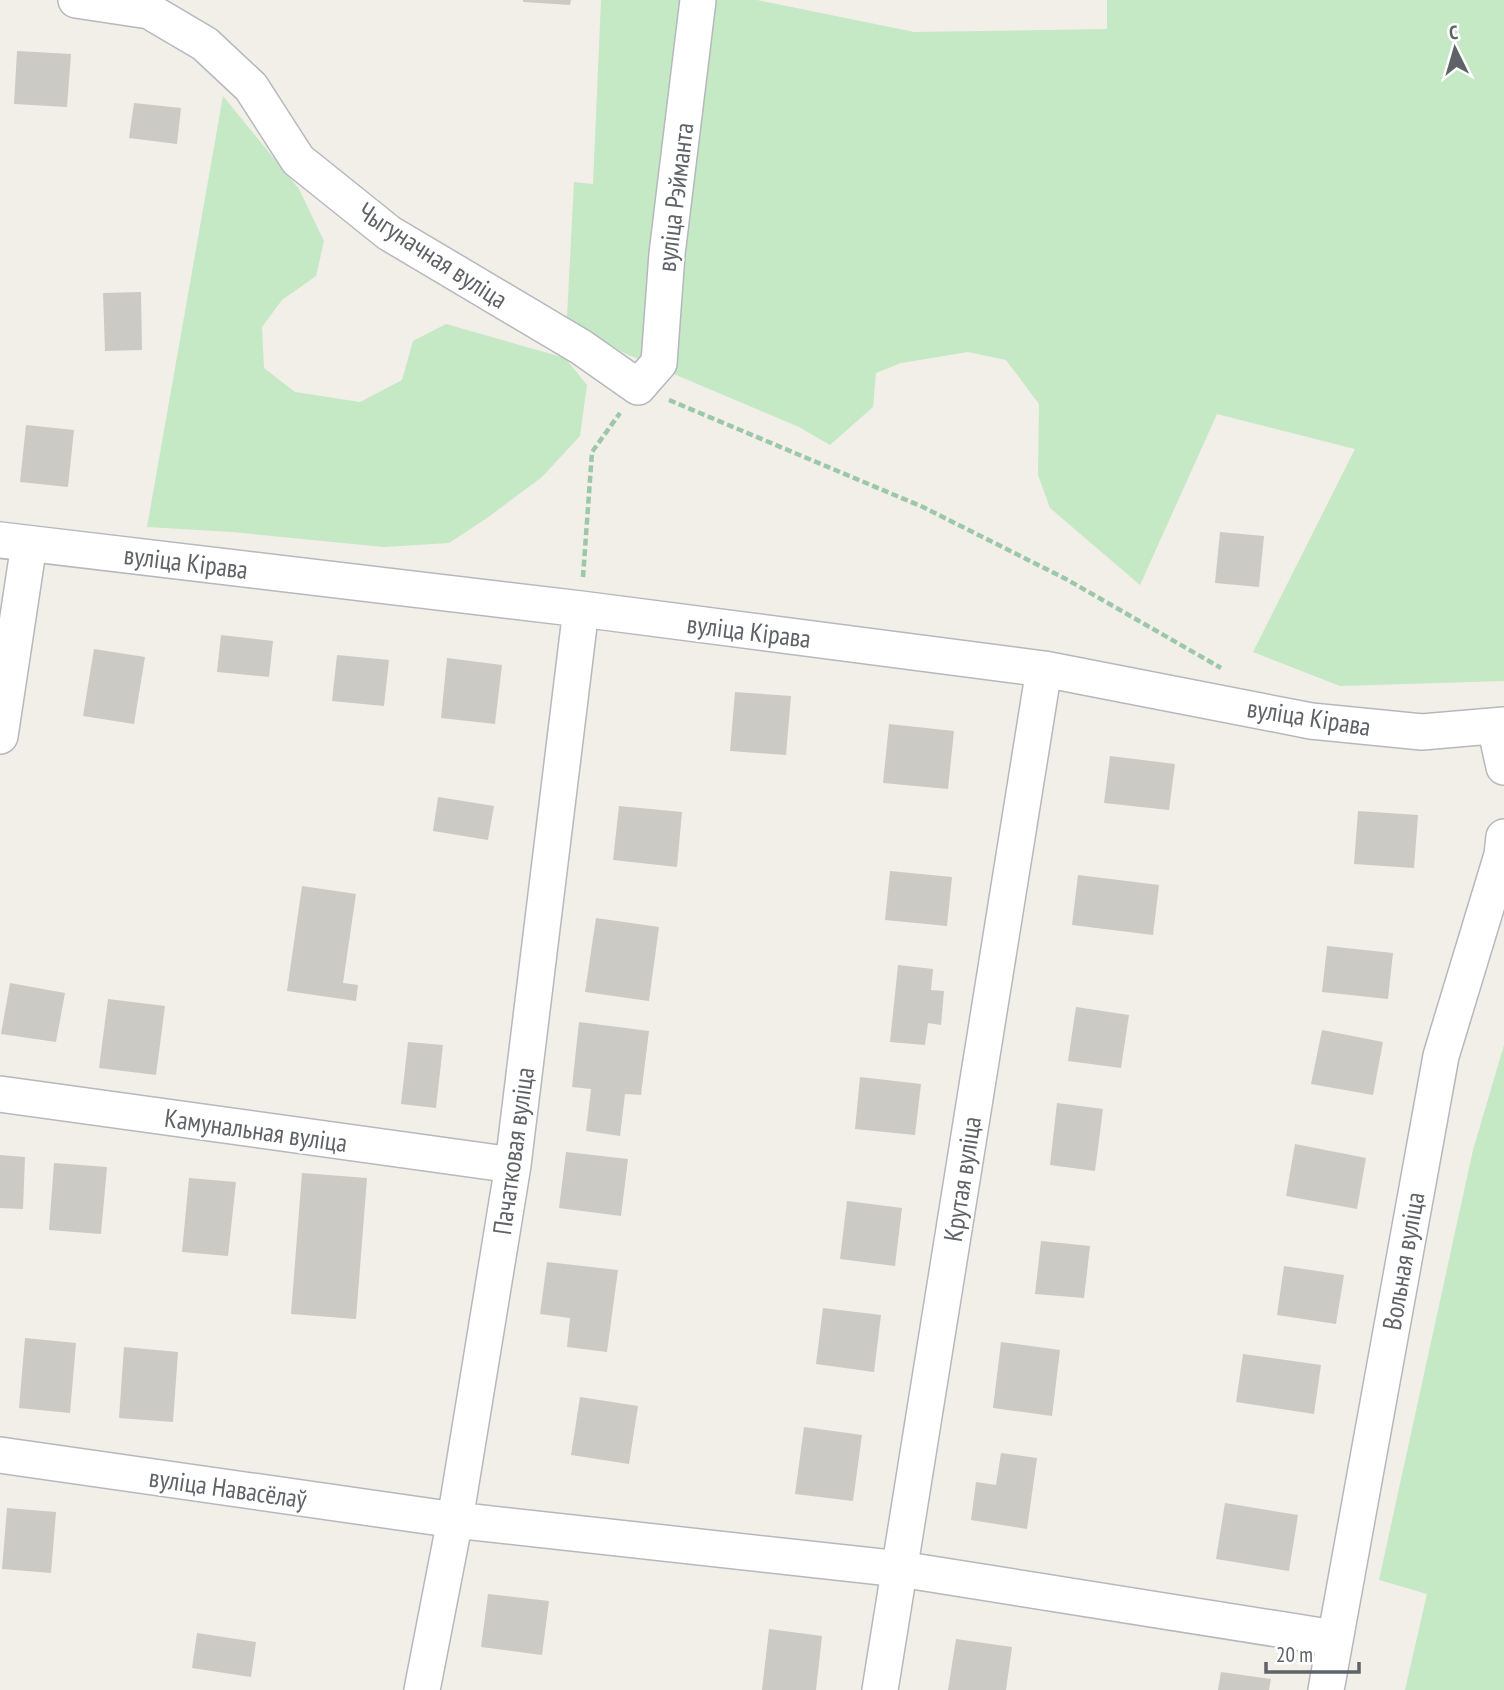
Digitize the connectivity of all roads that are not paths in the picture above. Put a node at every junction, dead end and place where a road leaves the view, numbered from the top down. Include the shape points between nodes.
1 (76, 0) edge
2 (698, 0) edge
3 (638, 387) joint
4 (14, 542) edge
5 (581, 609) junction
6 (1044, 669) junction
7 (1499, 726) edge
8 (0, 736) edge
9 (1504, 767) edge
10 (1504, 837) edge
11 (0, 1094) edge
12 (513, 1166) junction
13 (0, 1455) edge
14 (455, 1520) junction
15 (900, 1569) junction
16 (1334, 1638) junction
17 (422, 1690) edge
18 (880, 1690) edge
19 (1326, 1690) edge

1 - 3 street, Чыгуначная вуліца via 149,11 205,44 251,86 298,160 389,233
2 - 3 street, вуліца Рэйманта via 667,254 659,363
4 - 5 street, вуліца Кірава
4 - 8 street
5 - 6 street, вуліца Кірава
5 - 12 street, Пачатковая вуліца
6 - 7 street, вуліца Кірава via 1311,721 1422,732
6 - 15 street, Крутая вуліца
7 - 9 street
10 - 16 street, Вольная вуліца via 1441,1056
11 - 12 street, Камунальная вуліца
12 - 14 street, Пачатковая вуліца
13 - 14 street, вуліца Навасёлаў
14 - 15 street, вуліца Навасёлаў
14 - 17 street, Пачатковая вуліца
15 - 16 street, вуліца Навасёлаў
15 - 18 street, Крутая вуліца
16 - 19 street, Вольная вуліца

